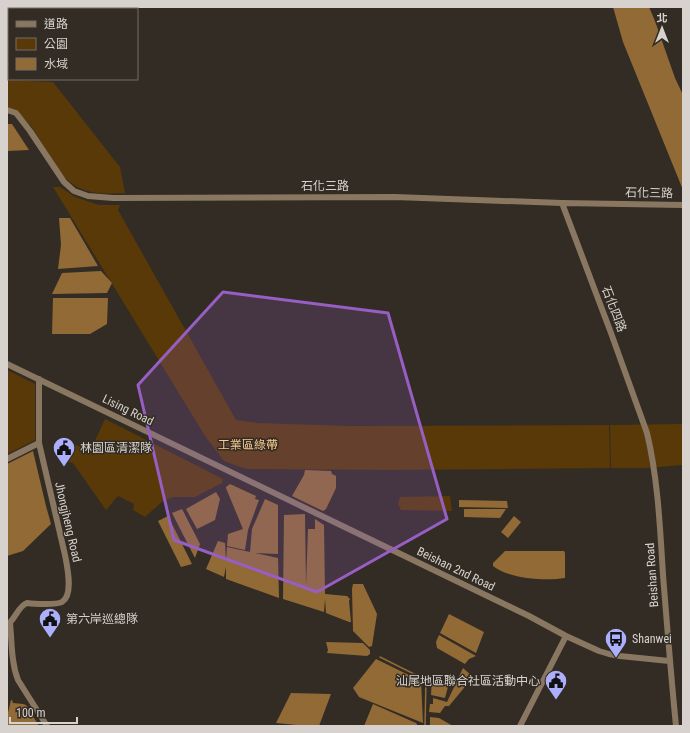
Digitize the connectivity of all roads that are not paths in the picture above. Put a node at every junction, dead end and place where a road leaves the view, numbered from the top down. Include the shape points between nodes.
1 (7, 110) edge
2 (562, 203) junction
3 (680, 205) edge
4 (7, 364) edge
5 (39, 379) junction
6 (643, 423) joint
7 (39, 443) junction
8 (7, 459) edge
9 (239, 476) joint
10 (9, 624) edge
11 (566, 636) junction
12 (669, 661) junction
13 (47, 726) edge
14 (520, 726) edge
15 (676, 726) edge

1 - 2 street, 石化三路 via 16,113 64,182 74,191 88,196 395,197
2 - 3 street, 石化三路
2 - 6 street, 石化四路
4 - 5 street, Lising Road
5 - 7 street, Jhongjheng Road
5 - 9 street, Lising Road
6 - 12 street, Beishan Road via 655,476
7 - 8 street
7 - 10 street, Jhongjheng Road via 65,555 69,589 62,602 23,605
9 - 11 street, Beishan 2nd Road
10 - 13 street via 13,662 18,680
11 - 12 street, Beishan 2nd Road via 609,654
11 - 14 street
12 - 15 street, Beishan Road

